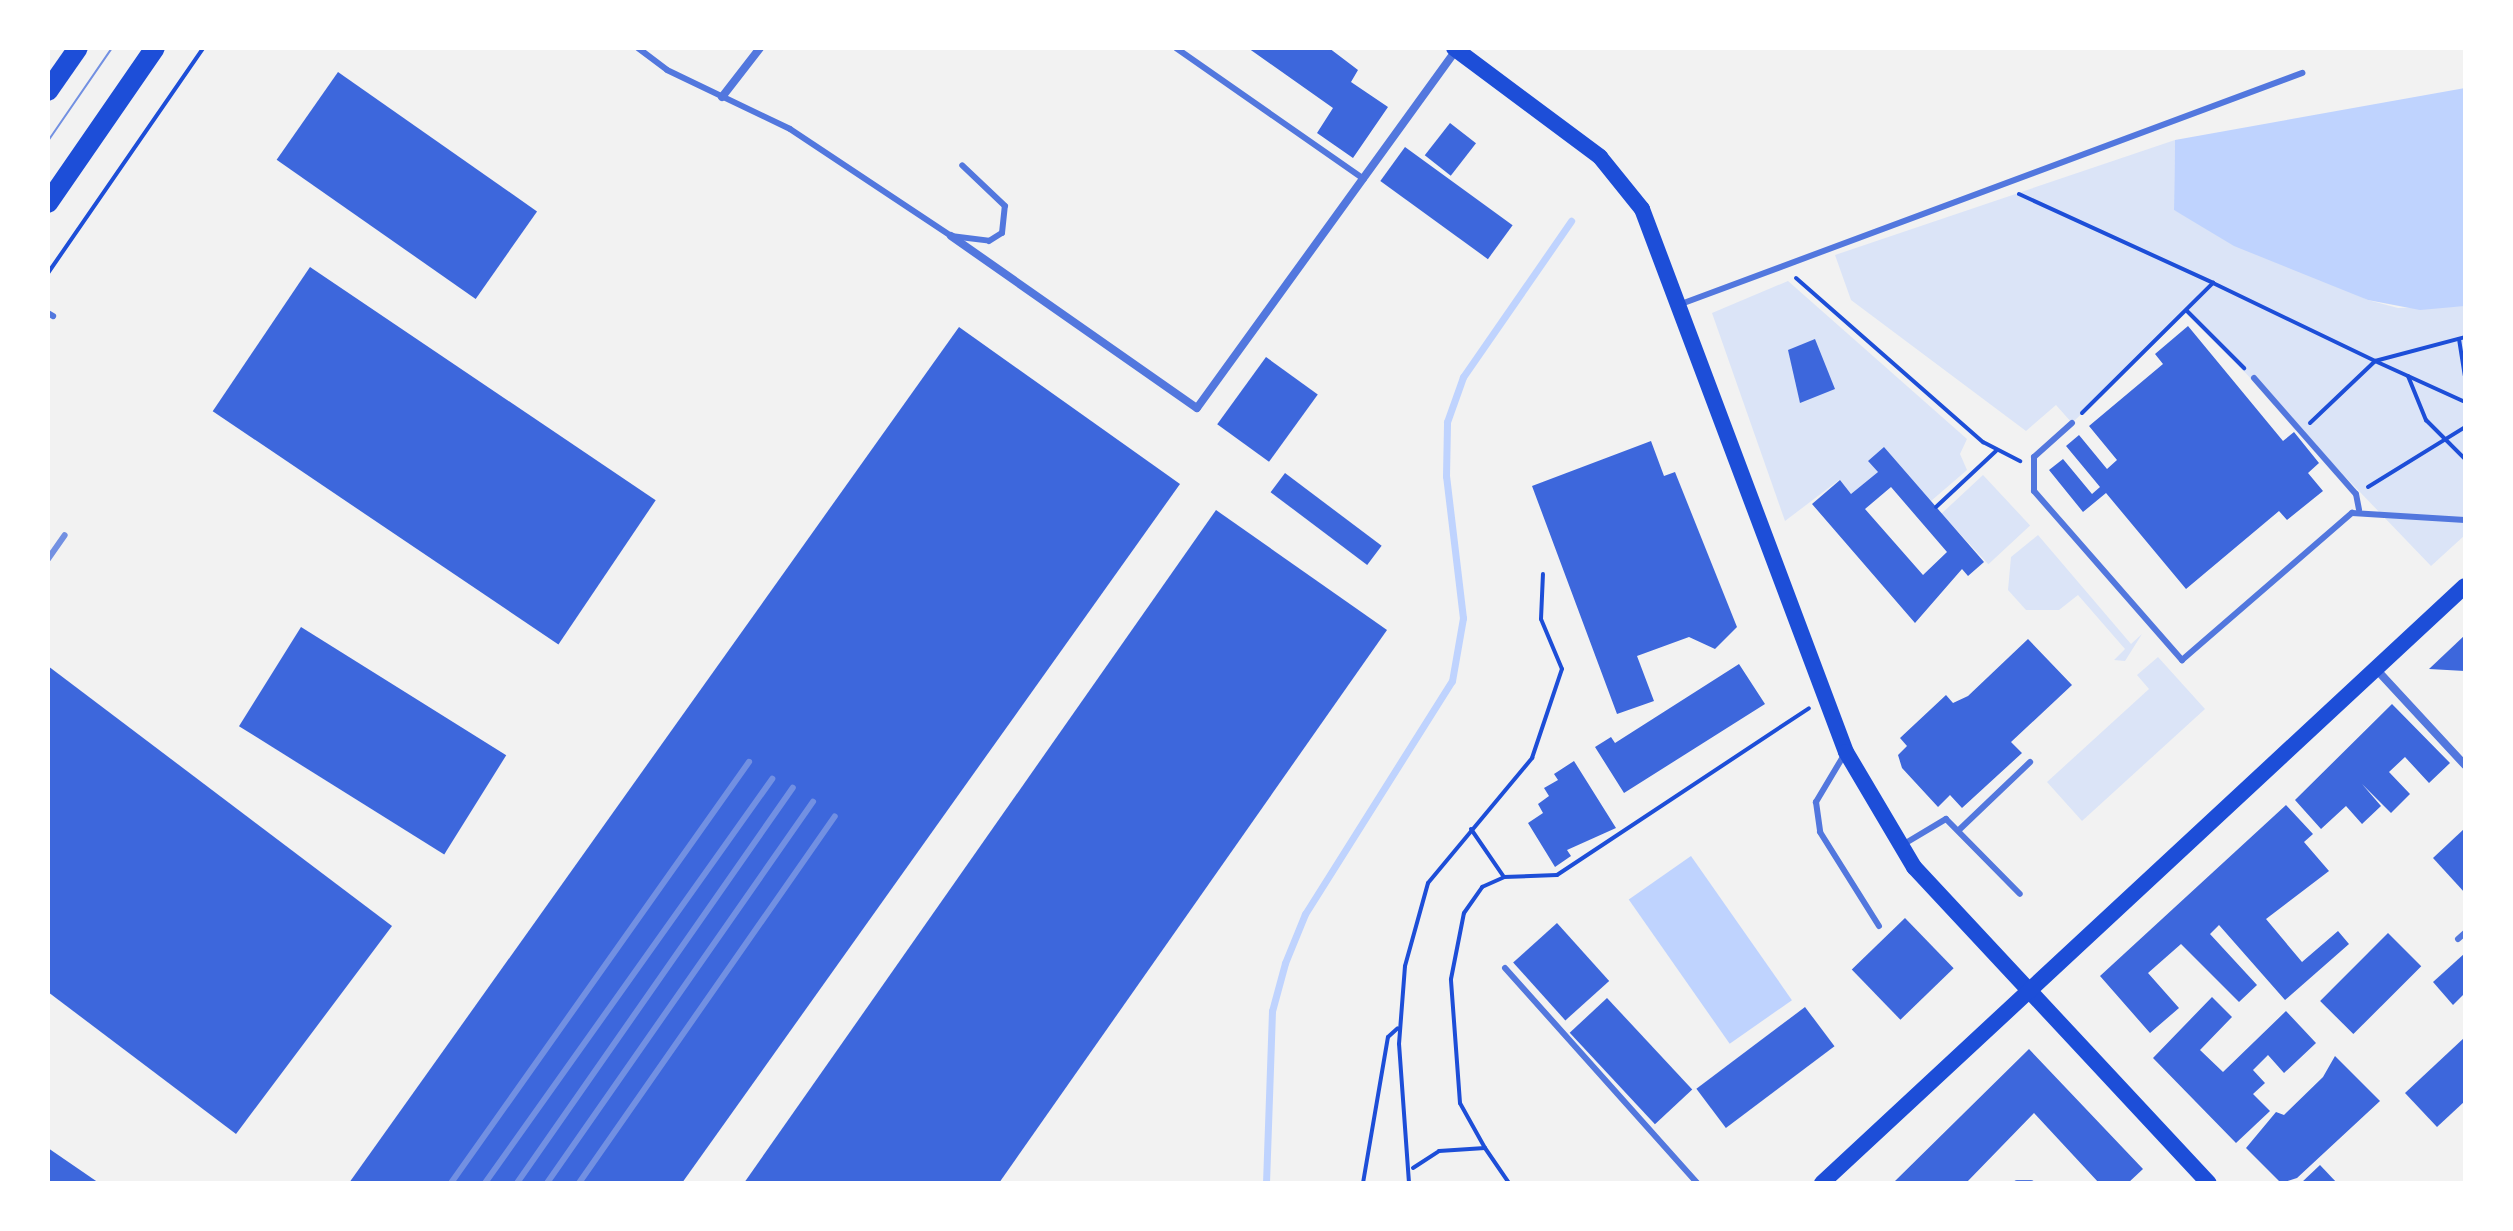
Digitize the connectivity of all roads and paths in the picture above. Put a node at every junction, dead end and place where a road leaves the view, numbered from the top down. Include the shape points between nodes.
1 (78, 48) edge
2 (155, 48) edge
3 (203, 48) edge
4 (638, 48) edge
5 (760, 48) edge
6 (1176, 48) edge
7 (1455, 49) edge
8 (2302, 73) dead end
9 (48, 91) edge
10 (722, 97) junction
11 (962, 165) dead end
12 (1364, 179) junction
13 (1998, 185) junction
14 (48, 203) edge
15 (951, 236) junction
16 (1782, 265) junction
17 (48, 273) edge
18 (2213, 283) junction
19 (1681, 304) junction
20 (2187, 311) junction
21 (2465, 337) edge
22 (2459, 339) junction
23 (2375, 361) junction
24 (2408, 376) junction
25 (2465, 376) edge
26 (2254, 378) joint
27 (2465, 402) edge
28 (2072, 423) joint
29 (2465, 427) edge
30 (2303, 431) junction
31 (2446, 439) junction
32 (1996, 451) junction
33 (2465, 459) edge
34 (2031, 463) junction
35 (2356, 494) junction
36 (1936, 507) dead end
37 (2359, 510) junction
38 (2465, 520) edge
39 (1543, 574) dead end
40 (2465, 586) edge
41 (2376, 669) junction
42 (1827, 696) junction
43 (1846, 752) junction
44 (2030, 762) dead end
45 (2465, 765) edge
46 (1471, 829) junction
47 (1960, 829) junction
48 (1901, 846) junction
49 (1504, 877) junction
50 (2020, 894) dead end
51 (1879, 926) dead end
52 (2465, 933) edge
53 (2458, 939) dead end
54 (1505, 968) dead end
55 (2027, 992) junction
56 (1400, 1026) junction
57 (1485, 1148) junction
58 (1413, 1168) junction
59 (1363, 1183) edge
60 (1409, 1183) edge
61 (1509, 1183) edge
62 (1697, 1183) edge
63 (1822, 1183) edge
64 (2017, 1183) edge
65 (2031, 1183) edge
66 (2209, 1183) edge

1 - 9 main road
2 - 14 main road
3 - 17 path
4 - 10 lane
5 - 10 street
6 - 12 lane
7 - 12 street
7 - 19 main road via 1600,157 1642,209
8 - 13 lane
10 - 15 lane via 790,129
11 - 15 lane via 999,193 1006,219 989,241
12 - 15 street via 1197,408
13 - 16 lane
13 - 18 path
16 - 19 lane
16 - 32 path
18 - 20 path
18 - 23 path
19 - 42 main road
20 - 26 path
20 - 28 path
21 - 22 path
22 - 23 path
22 - 25 path
23 - 24 path
23 - 30 path
24 - 27 path
24 - 31 path via 2416,405
26 - 30 lane
28 - 34 lane
29 - 31 path
30 - 35 lane
31 - 33 path
31 - 35 path
32 - 34 path
32 - 36 path
34 - 37 lane via 2034,491 2182,660
35 - 37 lane
37 - 38 lane
39 - 46 path via 1541,619 1562,669 1532,758
40 - 41 main road
41 - 45 street
41 - 55 main road
42 - 43 main road
42 - 49 path via 1557,875
43 - 48 main road
43 - 51 lane via 1823,779 1820,832
44 - 47 lane
46 - 49 path
46 - 56 path via 1428,883 1405,966
47 - 48 lane via 1940,820
47 - 50 lane
48 - 55 main road
49 - 57 path via 1482,887 1464,913 1451,979 1460,1103
52 - 53 lane
54 - 62 lane
55 - 63 main road
55 - 66 main road
56 - 58 path via 1402,1143
56 - 59 path via 1388,1037
57 - 58 path via 1439,1151
57 - 61 path
58 - 60 path
64 - 65 lane

